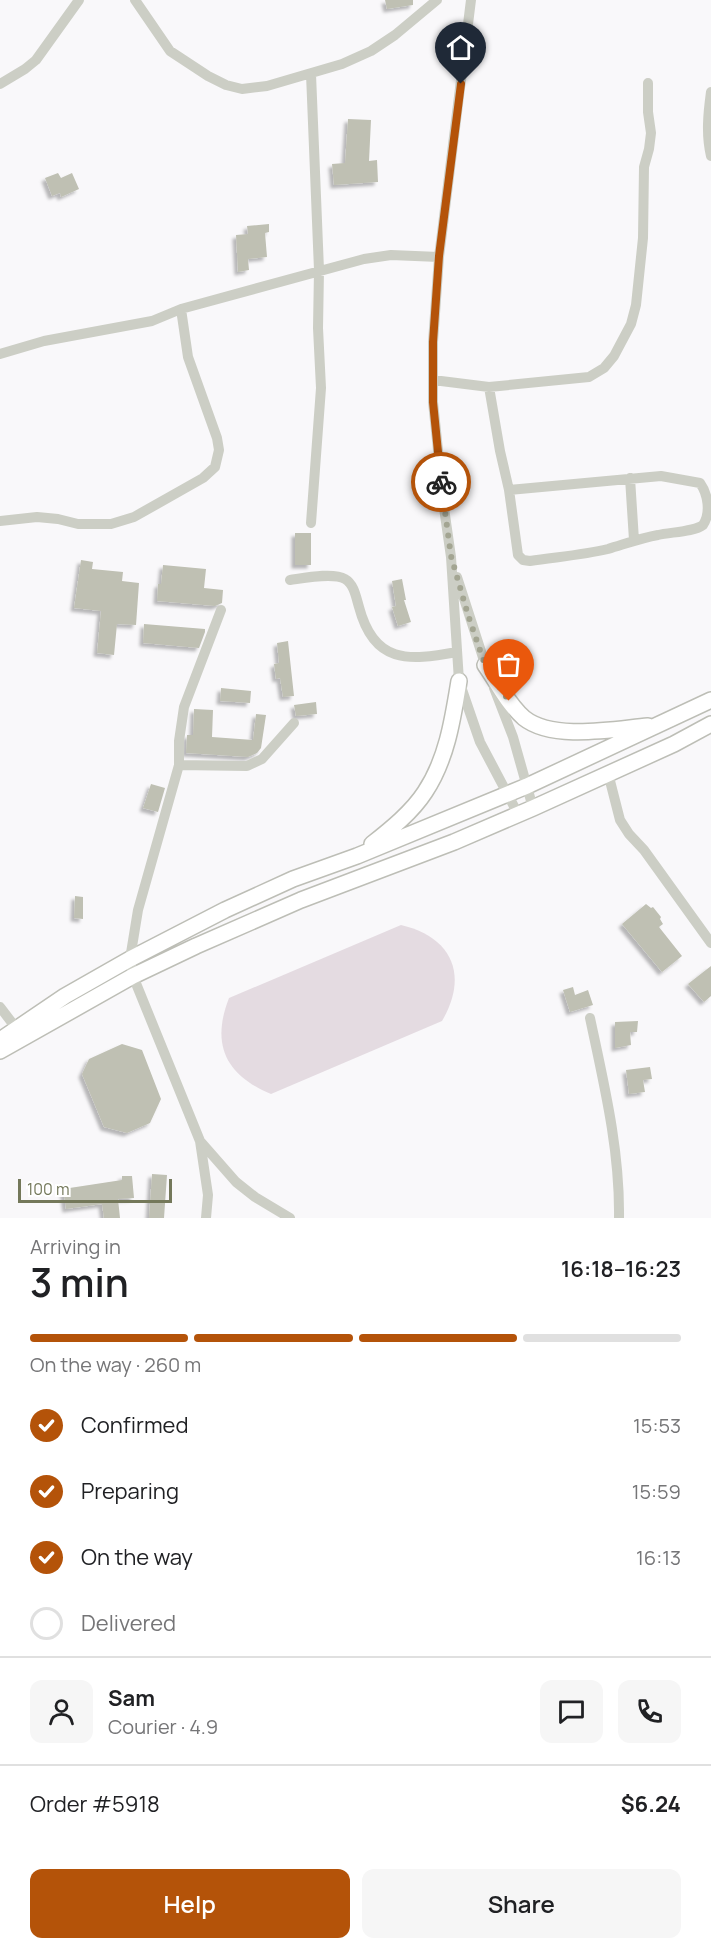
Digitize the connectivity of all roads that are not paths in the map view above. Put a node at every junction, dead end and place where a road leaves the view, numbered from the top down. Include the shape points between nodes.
1 (79, 0) edge
2 (135, 0) edge
3 (437, 0) edge
4 (471, 0) edge
5 (311, 74) junction
6 (648, 83) dead end
7 (0, 84) edge
8 (711, 92) edge
9 (711, 156) edge
10 (439, 256) junction
11 (319, 270) junction
12 (181, 309) junction
13 (0, 354) edge
14 (433, 380) junction
15 (489, 387) junction
16 (630, 478) junction
17 (509, 490) junction
18 (0, 521) edge
19 (311, 523) dead end
20 (634, 540) junction
21 (451, 556) junction
22 (290, 580) dead end
23 (221, 610) dead end
24 (457, 652) junction
25 (485, 665) junction
26 (459, 681) junction
27 (711, 700) edge
28 (294, 723) dead end
29 (711, 724) edge
30 (657, 726) junction
31 (179, 765) junction
32 (608, 773) junction
33 (527, 786) junction
34 (508, 794) junction
35 (533, 808) junction
36 (518, 814) junction
37 (357, 856) junction
38 (711, 943) edge
39 (130, 959) junction
40 (133, 976) junction
41 (0, 1007) edge
42 (590, 1018) dead end
43 (16, 1028) junction
44 (0, 1040) edge
45 (0, 1051) edge
46 (200, 1141) junction
47 (206, 1218) edge
48 (290, 1218) edge
49 (619, 1218) edge

1 - 7 street via 36,60
2 - 5 street via 170,51 226,85 242,89 267,86
3 - 5 street via 371,51
4 - 10 street
5 - 11 street
6 - 15 street via 651,133 644,167 643,238 631,324 614,356 589,377
8 - 9 street via 707,126
10 - 11 street via 391,255
10 - 14 street
11 - 12 street
11 - 19 street via 321,388
12 - 13 street via 152,321 44,341
12 - 18 street via 188,357 217,438 219,450 214,466 203,478 134,517 111,524 37,518
14 - 15 street
14 - 21 street via 435,432
15 - 17 street
16 - 17 street
16 - 20 street
16 - 20 street via 662,476 700,483 711,504 704,524 694,529
17 - 20 street via 518,555 523,560 590,552
21 - 24 street
21 - 25 street
22 - 24 street via 337,576 346,579 367,629 389,653 419,657
23 - 31 street via 184,707
24 - 26 street
25 - 30 highway via 524,718 540,727 579,731
25 - 33 street via 513,736
26 - 34 street via 480,742
26 - 37 highway via 436,773 406,815
27 - 30 highway
28 - 31 street via 261,759 247,766
29 - 32 highway
30 - 33 highway
31 - 39 street via 138,910
32 - 35 highway
32 - 38 street via 620,820
33 - 34 highway
33 - 35 street
34 - 36 street
34 - 37 highway
35 - 36 highway
36 - 40 highway via 301,900
37 - 39 highway via 244,901
39 - 40 street
39 - 43 highway
40 - 45 highway
40 - 46 street
41 - 43 street
42 - 49 street via 610,1112
43 - 44 highway
46 - 47 street via 207,1183
46 - 48 street via 236,1182

